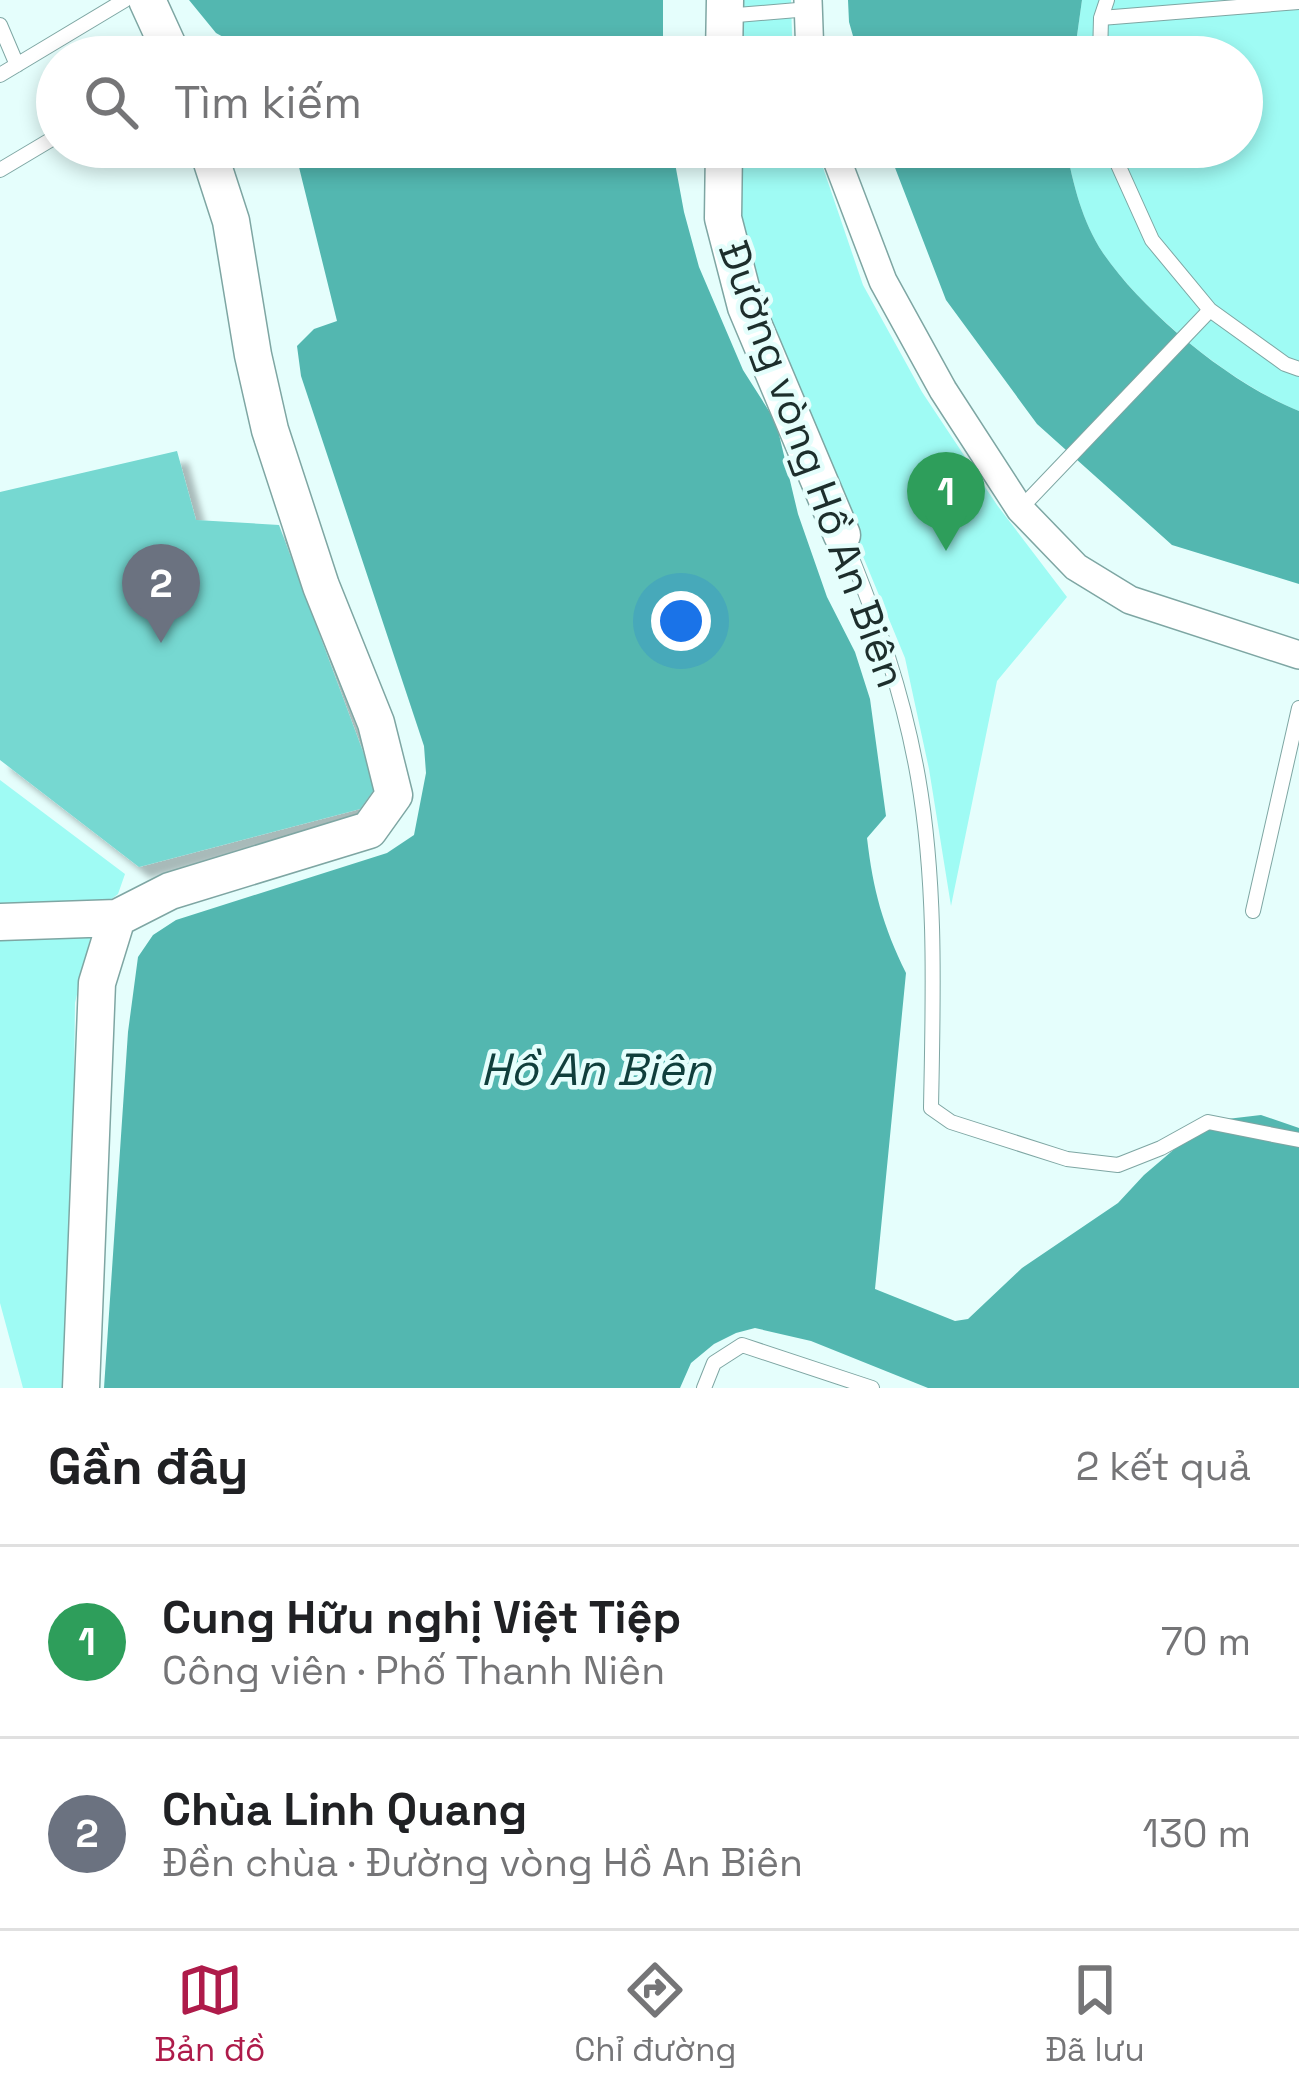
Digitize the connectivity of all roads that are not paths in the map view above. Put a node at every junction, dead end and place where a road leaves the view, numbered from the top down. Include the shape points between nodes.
1 (125, 0) edge
2 (147, 0) edge
3 (1106, 0) edge
4 (1299, 2) edge
5 (808, 4) edge
6 (725, 8) edge
7 (1102, 17) junction
8 (0, 25) edge
9 (65, 36) edge
10 (163, 36) edge
11 (809, 36) edge
12 (1101, 36) edge
13 (36, 54) edge
14 (17, 65) junction
15 (0, 75) edge
16 (36, 149) edge
17 (214, 168) edge
18 (724, 168) edge
19 (840, 168) edge
20 (1119, 168) edge
21 (0, 170) edge
22 (1210, 310) junction
23 (1299, 369) edge
24 (1020, 509) junction
25 (842, 535) joint
26 (1299, 655) edge
27 (1299, 708) edge
28 (1252, 911) dead end
29 (117, 917) junction
30 (0, 922) edge
31 (1299, 1140) edge
32 (81, 1388) edge
33 (704, 1388) edge
34 (872, 1388) edge

1 - 9 lane
2 - 10 street
3 - 7 lane
4 - 7 lane
5 - 6 lane
5 - 11 street
7 - 12 lane
8 - 14 lane
13 - 14 lane
14 - 15 lane
16 - 21 lane
17 - 29 street via 270,430 376,723 394,795 369,830 170,891
18 - 25 street, Đường vòng Hồ An Biên via 723,218 746,307
19 - 24 street via 883,280
20 - 22 lane via 1152,240
22 - 23 lane
22 - 24 lane
24 - 26 street via 1076,567 1130,600
25 - 31 lane, Đường vòng Hồ An Biên via 880,626 918,779 934,938 931,1108 951,1122 1067,1159 1118,1166 1208,1122
27 - 28 lane
29 - 30 street
29 - 32 street via 98,983
33 - 34 lane via 714,1363 742,1346

